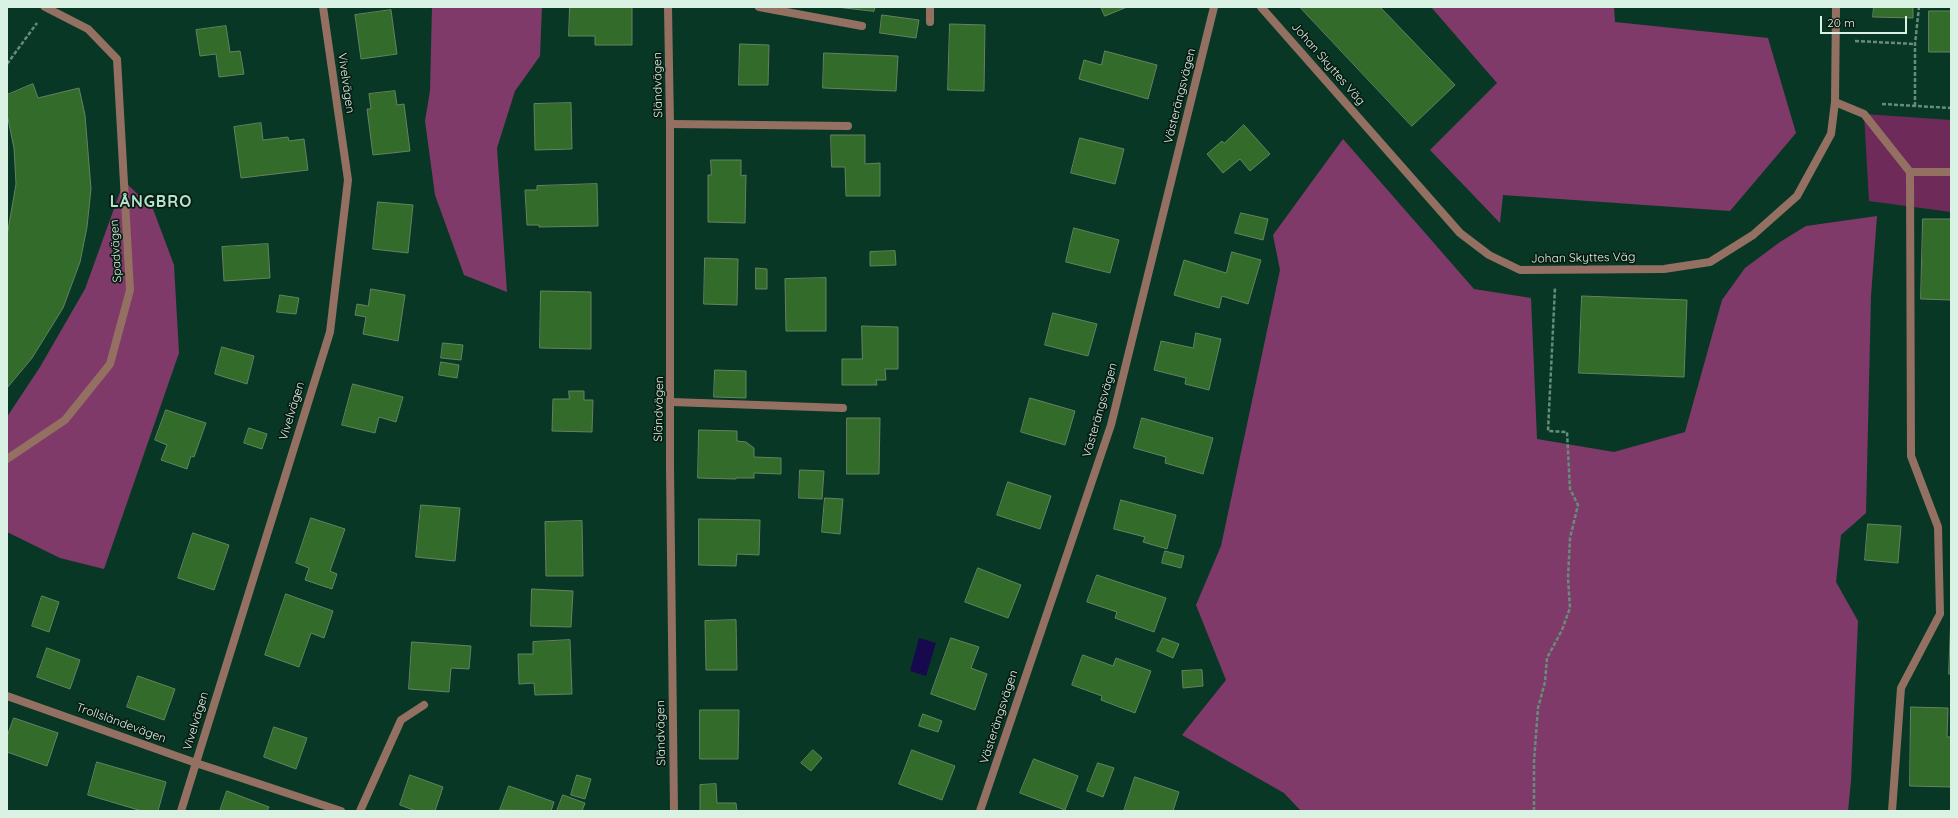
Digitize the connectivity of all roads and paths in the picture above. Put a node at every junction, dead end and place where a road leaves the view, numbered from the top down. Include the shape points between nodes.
1 (45, 7) edge
2 (323, 7) edge
3 (668, 7) edge
4 (759, 7) edge
5 (930, 7) edge
6 (1214, 7) edge
7 (1261, 7) edge
8 (1836, 7) edge
9 (1919, 7) edge
10 (37, 19) dead end
11 (930, 22) dead end
12 (862, 26) dead end
13 (1848, 41) dead end
14 (1915, 44) junction
15 (7, 64) edge
16 (1835, 102) junction
17 (1875, 104) dead end
18 (1915, 106) junction
19 (1951, 108) edge
20 (670, 124) junction
21 (848, 126) dead end
22 (1910, 172) junction
23 (1951, 172) edge
24 (1556, 270) junction
25 (672, 402) junction
26 (843, 408) dead end
27 (7, 459) edge
28 (7, 696) edge
29 (424, 704) dead end
30 (196, 762) junction
31 (982, 810) edge
32 (181, 811) edge
33 (341, 811) edge
34 (360, 811) edge
35 (674, 811) edge
36 (1534, 811) edge
37 (1892, 811) edge

1 - 27 street, Spadvägen via 88,29 117,59 130,290 110,364 65,420
2 - 30 street, Vivelvägen via 348,180 330,332
3 - 20 street, Sländvägen
4 - 12 street
5 - 11 street
6 - 31 street, Västerängsvägen via 1111,425
7 - 24 street, Johan Skyttes Väg via 1460,233 1489,255 1520,270
8 - 16 street, Johan Skyttes Väg
9 - 14 path
10 - 15 path via 38,25
13 - 14 path
14 - 18 path
16 - 22 street via 1864,114
16 - 24 street, Johan Skyttes Väg via 1831,134 1797,196 1753,235 1710,262 1664,269
17 - 18 path
18 - 19 path
20 - 21 street
20 - 25 street, Sländvägen
22 - 23 street
22 - 37 street via 1911,456 1938,527 1940,614 1901,688
24 - 36 path via 1548,431 1567,432 1570,490 1578,505 1570,538 1570,608 1547,658 1545,682 1538,708
25 - 26 street
25 - 35 street, Sländvägen via 670,467
28 - 30 street, Trollsländevägen
29 - 34 street via 401,720
30 - 32 street, Vivelvägen
30 - 33 street, Trollsländevägen

